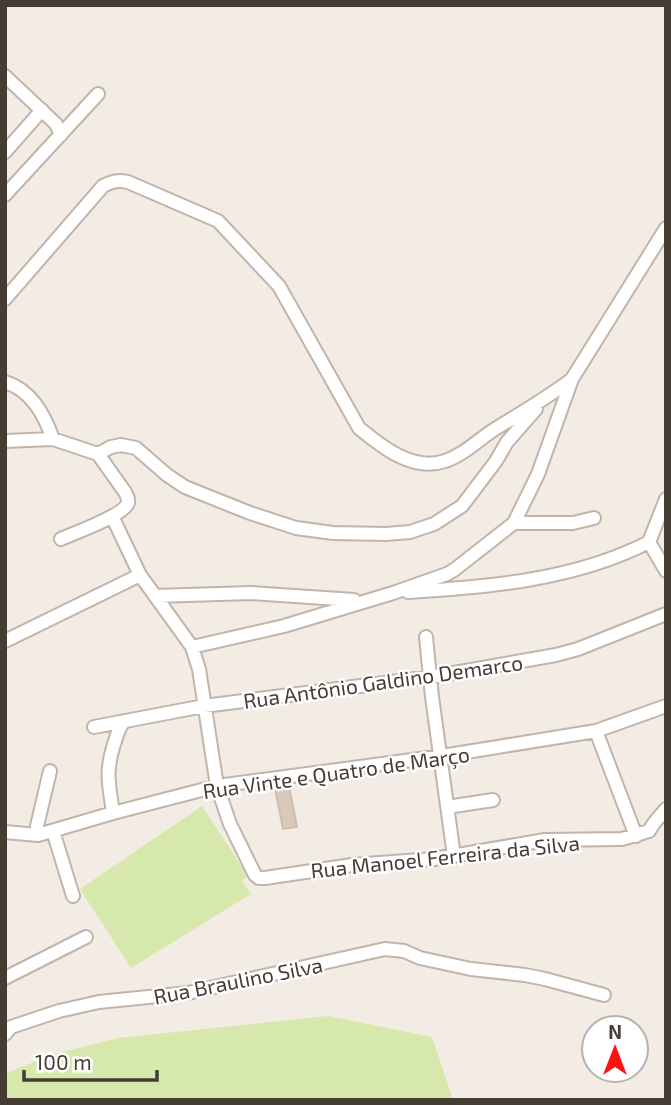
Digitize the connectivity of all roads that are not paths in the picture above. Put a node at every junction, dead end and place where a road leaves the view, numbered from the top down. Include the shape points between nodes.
1 (5, 76) edge
2 (98, 94) dead end
3 (42, 110) junction
4 (61, 135) junction
5 (5, 152) edge
6 (5, 195) edge
7 (666, 228) edge
8 (5, 299) edge
9 (572, 379) junction
10 (5, 382) edge
11 (543, 401) junction
12 (53, 439) junction
13 (5, 441) edge
14 (98, 454) junction
15 (666, 499) edge
16 (112, 516) junction
17 (594, 518) dead end
18 (514, 523) junction
19 (61, 539) dead end
20 (649, 542) junction
21 (666, 571) edge
22 (140, 575) junction
23 (393, 593) junction
24 (155, 596) junction
25 (361, 601) junction
26 (666, 614) edge
27 (426, 637) dead end
28 (5, 641) edge
29 (192, 647) junction
30 (430, 677) junction
31 (205, 706) junction
32 (666, 706) edge
33 (123, 723) junction
34 (94, 727) dead end
35 (596, 731) junction
36 (442, 757) junction
37 (50, 771) dead end
38 (217, 786) junction
39 (493, 800) dead end
40 (447, 807) junction
41 (666, 809) edge
42 (113, 813) junction
43 (53, 831) junction
44 (5, 832) edge
45 (37, 835) junction
46 (636, 836) junction
47 (454, 856) junction
48 (73, 896) dead end
49 (86, 937) dead end
50 (7, 973) edge
51 (604, 995) dead end
52 (7, 1027) edge

1 - 3 street
2 - 4 street
3 - 4 street
3 - 5 street
4 - 6 street
7 - 9 street
8 - 11 street via 103,186 114,180 128,182 218,221 279,286 359,428 399,456 421,463 444,462
9 - 11 street
9 - 18 street via 538,474
10 - 12 street via 27,394
11 - 14 street via 462,506 434,524 410,532 333,533 296,527 185,487 136,448 121,445
12 - 13 street
12 - 14 street
14 - 16 street via 128,498
15 - 20 street
16 - 19 street
16 - 22 street
17 - 18 street via 573,523
18 - 23 street via 454,570
20 - 21 street
20 - 23 street via 564,573 477,587
22 - 24 street
22 - 28 street
23 - 25 street
24 - 25 street via 251,593
24 - 29 street
25 - 29 street via 284,626
26 - 30 street, Rua Antônio Galdino Demarco via 570,651
27 - 30 street
29 - 31 street
30 - 31 street, Rua Antônio Galdino Demarco
30 - 36 street
31 - 33 street, Rua Antônio Galdino Demarco
31 - 38 street
32 - 35 street, Rua Vinte e Quatro de Março
33 - 34 street, Rua Antônio Galdino Demarco
33 - 42 street via 109,762
35 - 36 street, Rua Vinte e Quatro de Março
35 - 46 street
36 - 38 street, Rua Vinte e Quatro de Março
36 - 40 street
37 - 45 street
38 - 42 street, Rua Vinte e Quatro de Março
38 - 47 street, Rua Manoel Ferreira da Silva via 230,824 259,877
39 - 40 street
40 - 47 street
41 - 46 street via 649,831
42 - 43 street, Rua Vinte e Quatro de Março
43 - 45 street, Rua Vinte e Quatro de Março
43 - 48 street
44 - 45 street, Rua Vinte e Quatro de Março
46 - 47 street, Rua Manoel Ferreira da Silva via 545,841
49 - 50 street
51 - 52 street, Rua Braulino Silva via 392,949 188,993 99,1002

